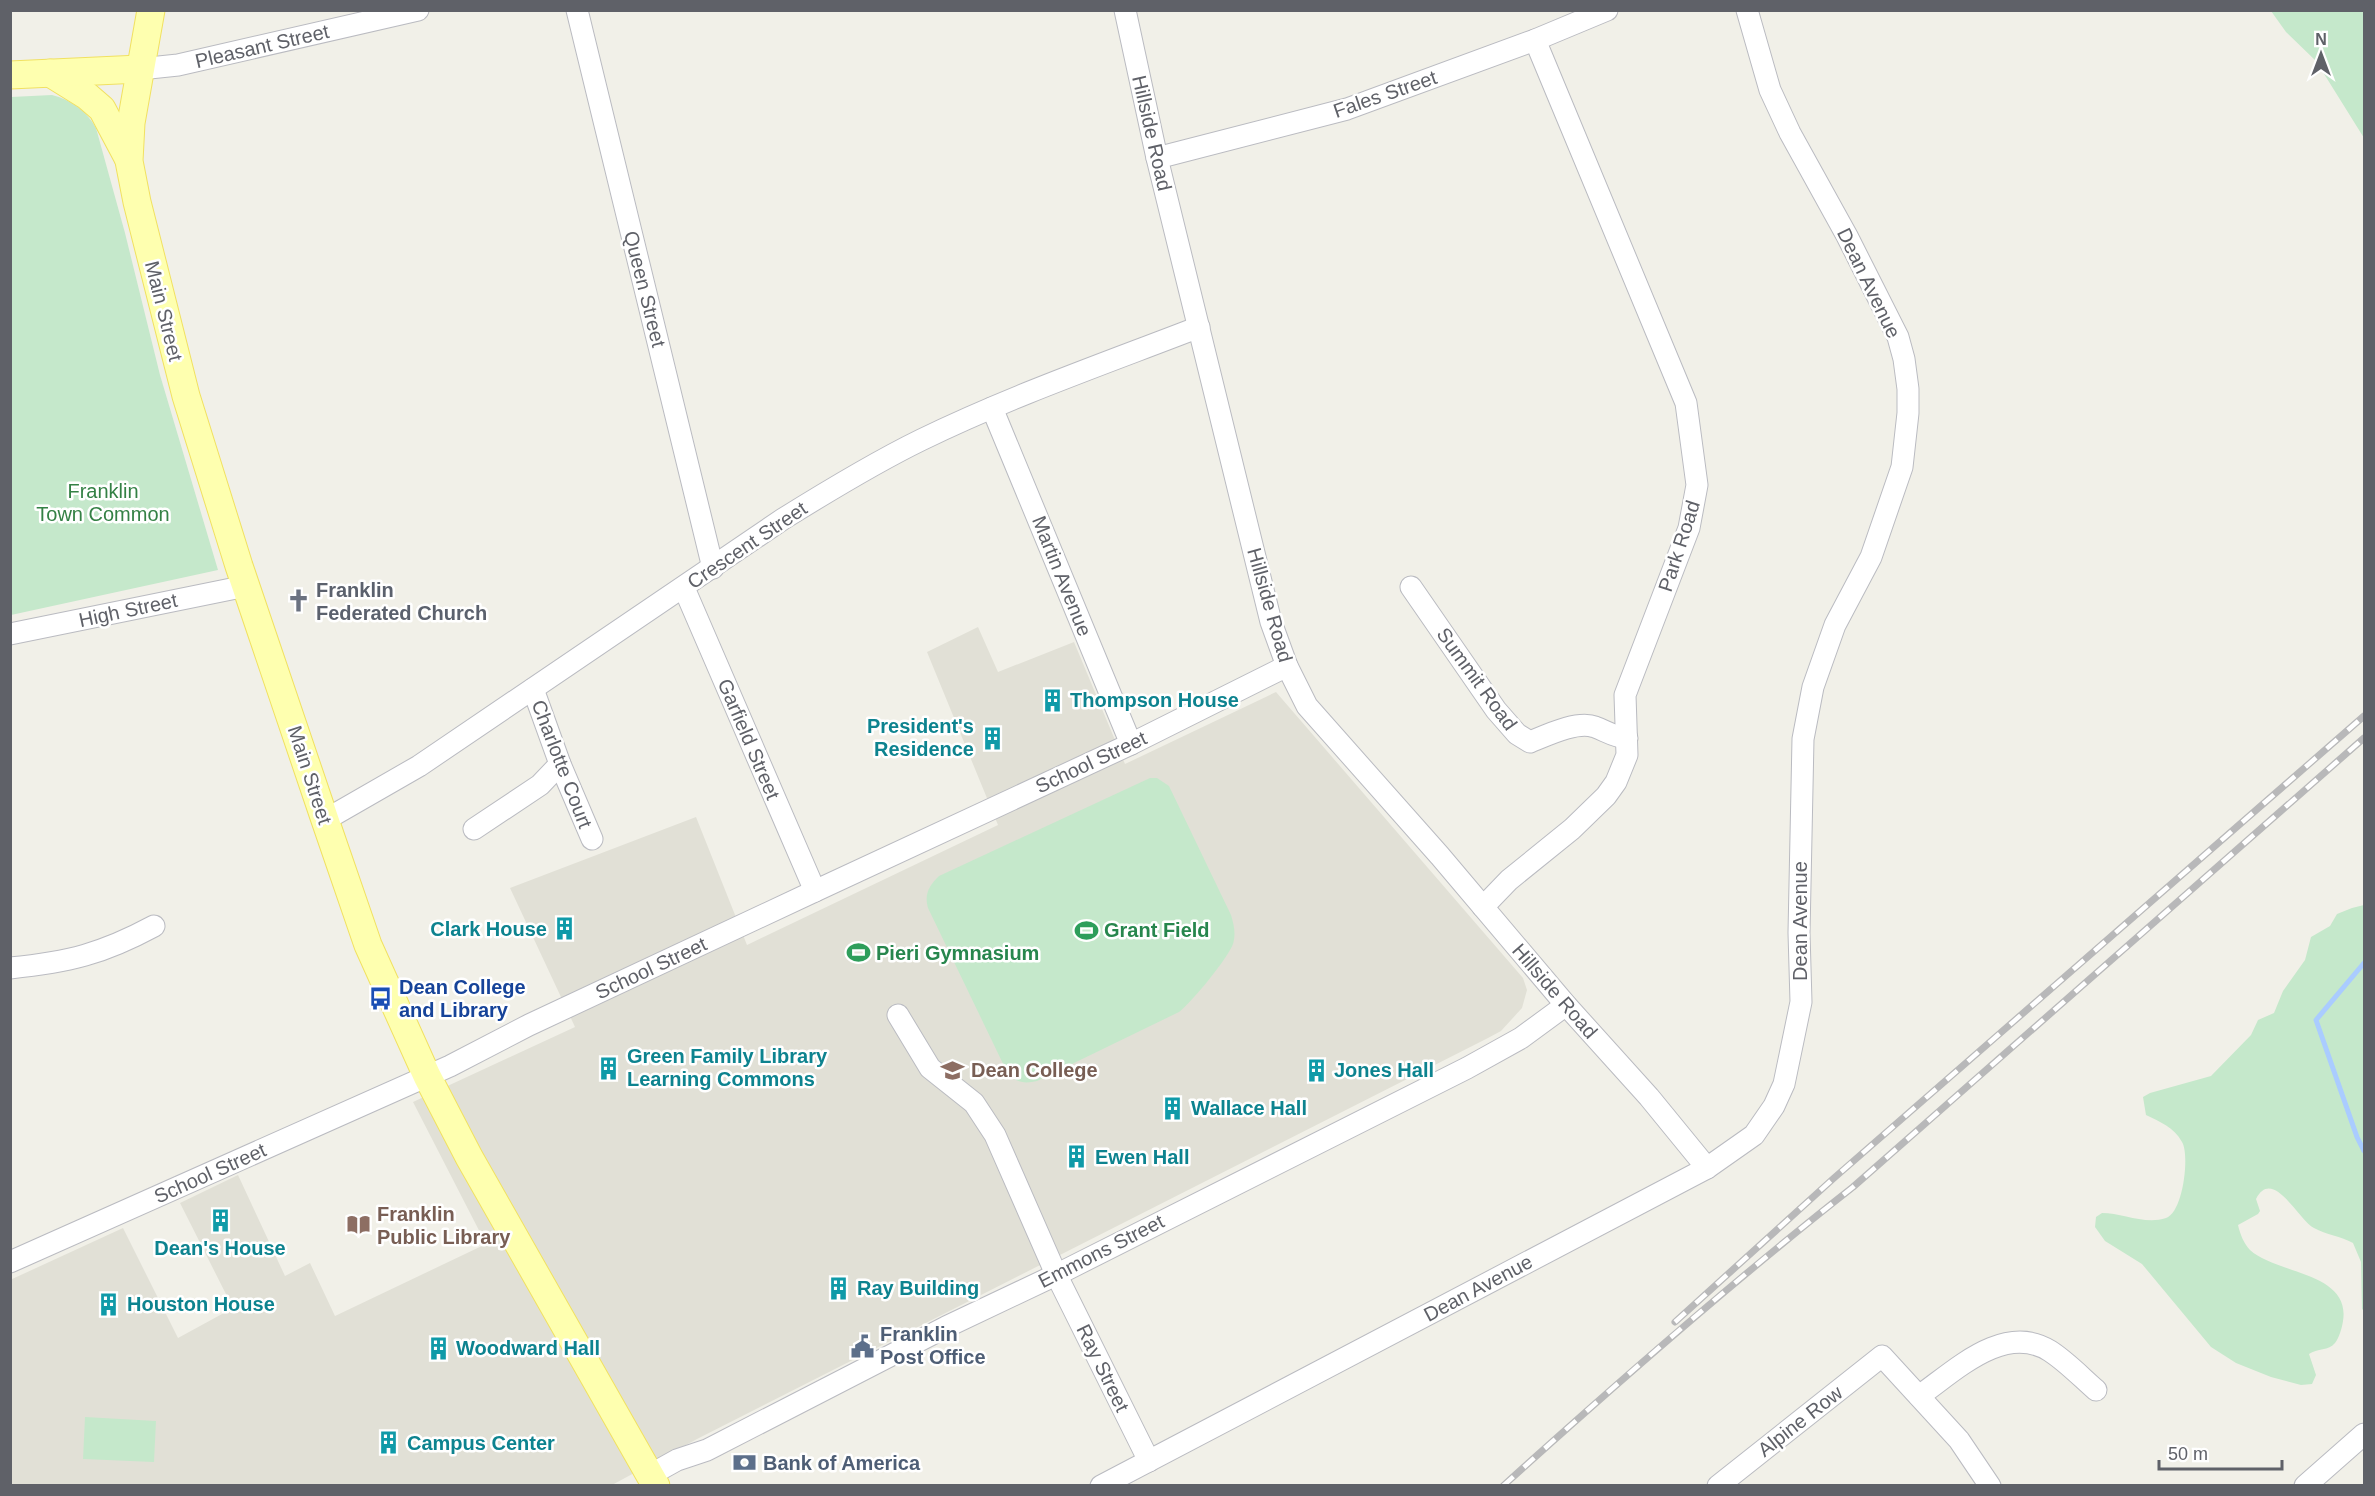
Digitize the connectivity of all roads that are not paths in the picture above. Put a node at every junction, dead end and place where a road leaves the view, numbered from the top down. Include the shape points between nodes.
1 (151, 10) edge
2 (418, 10) edge
3 (577, 10) edge
4 (1125, 10) edge
5 (1607, 10) edge
6 (1747, 10) edge
7 (1535, 40) junction
8 (140, 69) junction
9 (50, 73) junction
10 (10, 75) edge
11 (1157, 158) junction
12 (129, 161) junction
13 (1199, 327) junction
14 (992, 408) junction
15 (713, 568) junction
16 (246, 586) junction
17 (1411, 587) dead end
18 (684, 588) junction
19 (10, 634) edge
20 (1287, 666) junction
21 (533, 689) junction
22 (1627, 738) junction
23 (1131, 744) junction
24 (560, 764) junction
25 (325, 820) junction
26 (474, 828) dead end
27 (592, 839) dead end
28 (815, 891) junction
29 (1483, 907) junction
30 (154, 926) dead end
31 (10, 968) edge
32 (1566, 1005) junction
33 (898, 1015) dead end
34 (427, 1076) junction
35 (1707, 1168) junction
36 (10, 1262) edge
37 (1056, 1274) junction
38 (2097, 1390) dead end
39 (1919, 1396) junction
40 (2364, 1434) edge
41 (1149, 1461) junction
42 (646, 1482) edge
43 (1101, 1485) edge
44 (1718, 1485) edge
45 (1990, 1485) edge
46 (2305, 1485) edge

1 - 8 main road, Main Street
2 - 8 street, Pleasant Street via 178,65
3 - 15 street, Queen Street
4 - 11 street, Hillside Road
5 - 7 street, Fales Street
6 - 35 street, Dean Avenue via 1770,90 1898,337 1908,388 1908,413 1902,467 1871,557 1835,625 1813,687 1803,739 1801,1002 1784,1084 1754,1135
7 - 11 street, Fales Street via 1347,109
7 - 22 street, Park Road via 1686,404 1697,485 1689,528 1624,695
8 - 9 main road
8 - 12 main road, Main Street
9 - 10 main road
9 - 12 main road via 102,109
11 - 13 street, Hillside Road
12 - 16 main road, Main Street via 186,396
13 - 14 street, Crescent Street
13 - 20 street, Hillside Road via 1270,622
14 - 15 street, Crescent Street via 839,484
14 - 23 street, Martin Avenue
15 - 18 street, Crescent Street
16 - 19 street, High Street
16 - 25 main road, Main Street
17 - 22 street, Summit Road via 1516,734 1530,742 1561,729 1593,725 1615,737
18 - 21 street, Crescent Street
18 - 28 street, Garfield Street
20 - 23 street, School Street
20 - 29 street, Hillside Road via 1307,706
21 - 24 street, Charlotte Court
21 - 25 street, Crescent Street via 419,766
22 - 29 street, Park Road via 1627,755 1606,796
23 - 28 street, School Street
24 - 26 street via 540,785
24 - 27 street, Charlotte Court
25 - 34 main road, Main Street via 368,945
28 - 34 street, School Street
29 - 32 street, Hillside Road
30 - 31 street via 123,943 79,959
32 - 35 street, Hillside Road
32 - 37 street, Emmons Street via 1521,1038 1467,1068
33 - 37 street, Ray Street via 930,1068 974,1103 995,1135
34 - 36 street, School Street
34 - 42 main road, Main Street
35 - 41 street, Dean Avenue
37 - 41 street, Ray Street
37 - 42 street, Emmons Street via 707,1450 677,1460
38 - 39 street via 2049,1350 2019,1341 1986,1349
39 - 44 street, Alpine Row via 1882,1356
39 - 45 street via 1959,1440
40 - 46 street
41 - 43 street, Dean Avenue

